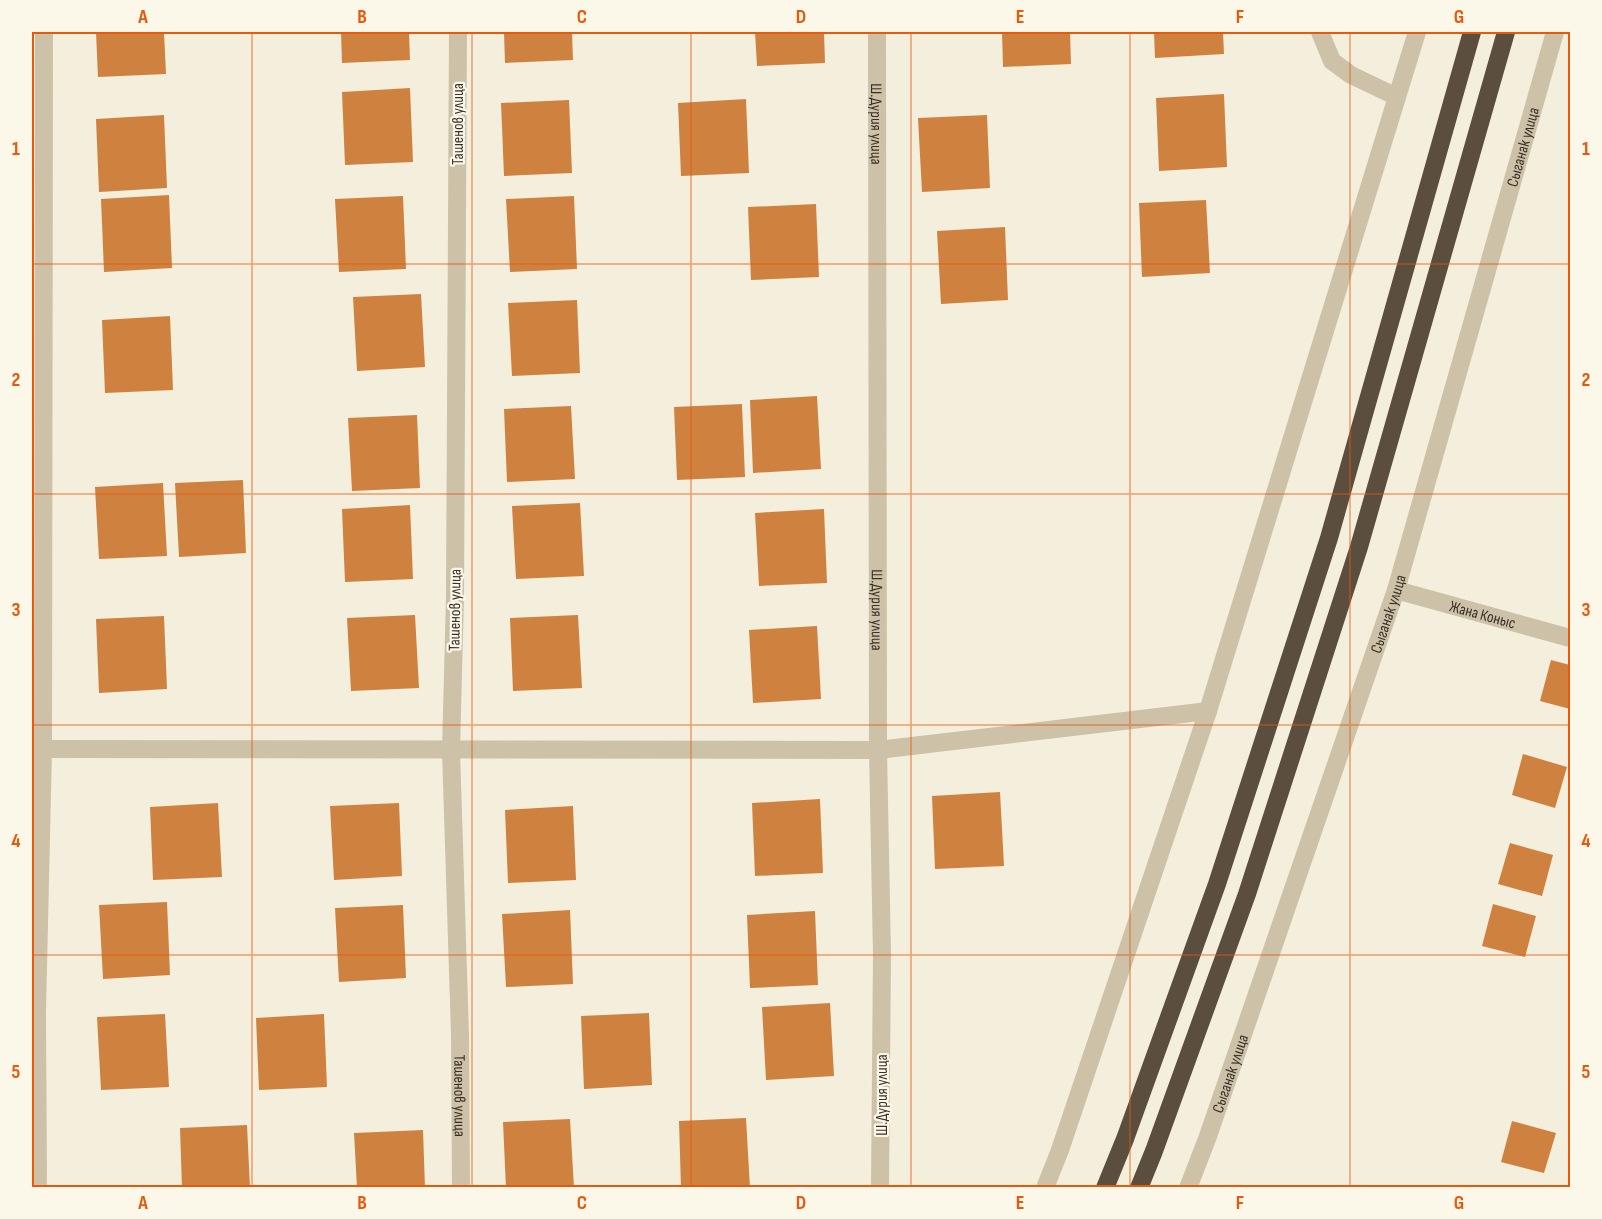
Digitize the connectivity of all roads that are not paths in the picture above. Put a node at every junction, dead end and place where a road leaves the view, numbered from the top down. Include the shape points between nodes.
1 (44, 32) edge
2 (458, 32) edge
3 (877, 32) edge
4 (1320, 32) edge
5 (1417, 32) edge
6 (1472, 32) edge
7 (1506, 32) edge
8 (1555, 32) edge
9 (1397, 97) junction
10 (1396, 590) junction
11 (1570, 638) edge
12 (1208, 711) junction
13 (37, 749) edge
14 (451, 750) junction
15 (878, 750) junction
16 (38, 1188) edge
17 (461, 1188) edge
18 (880, 1188) edge
19 (1045, 1188) edge
20 (1105, 1188) edge
21 (1138, 1188) edge
22 (1188, 1188) edge

1 - 13 street
2 - 14 street, Ташенов улица
3 - 15 street, Ш.Дурия улица
4 - 9 street via 1332,61 1351,75
5 - 9 street
6 - 20 highway via 1329,537 1217,884
7 - 21 highway via 1359,547 1247,894
8 - 10 street, Сыганак улица
9 - 12 street
10 - 11 street, Жана Коныс
10 - 22 street, Сыганак улица
12 - 15 street
12 - 19 street
13 - 14 street
13 - 16 street
14 - 15 street
14 - 17 street, Ташенов улица
15 - 18 street, Ш.Дурия улица via 882,955

